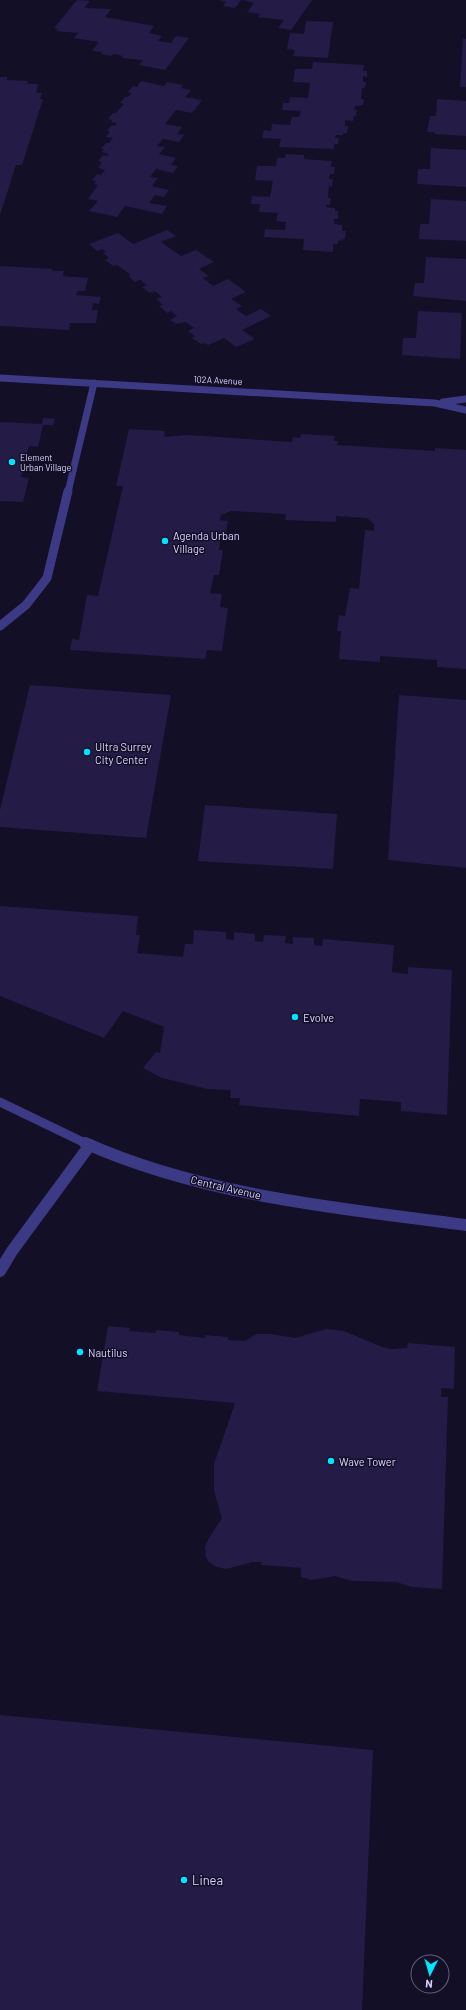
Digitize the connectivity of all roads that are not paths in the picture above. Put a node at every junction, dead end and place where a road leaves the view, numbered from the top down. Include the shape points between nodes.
1 (0, 378) edge
2 (94, 383) junction
3 (466, 399) edge
4 (435, 403) junction
5 (466, 410) edge
6 (0, 626) edge
7 (0, 1102) edge
8 (90, 1146) junction
9 (466, 1226) edge
10 (0, 1271) edge

1 - 2 street, 102A Avenue
2 - 4 street, 102A Avenue
2 - 6 street via 47,578 24,608
3 - 4 street, 102A Avenue
4 - 5 street, 102A Avenue
7 - 8 street, Central Avenue
8 - 9 street, Central Avenue via 128,1160 221,1187 299,1202
8 - 10 street

